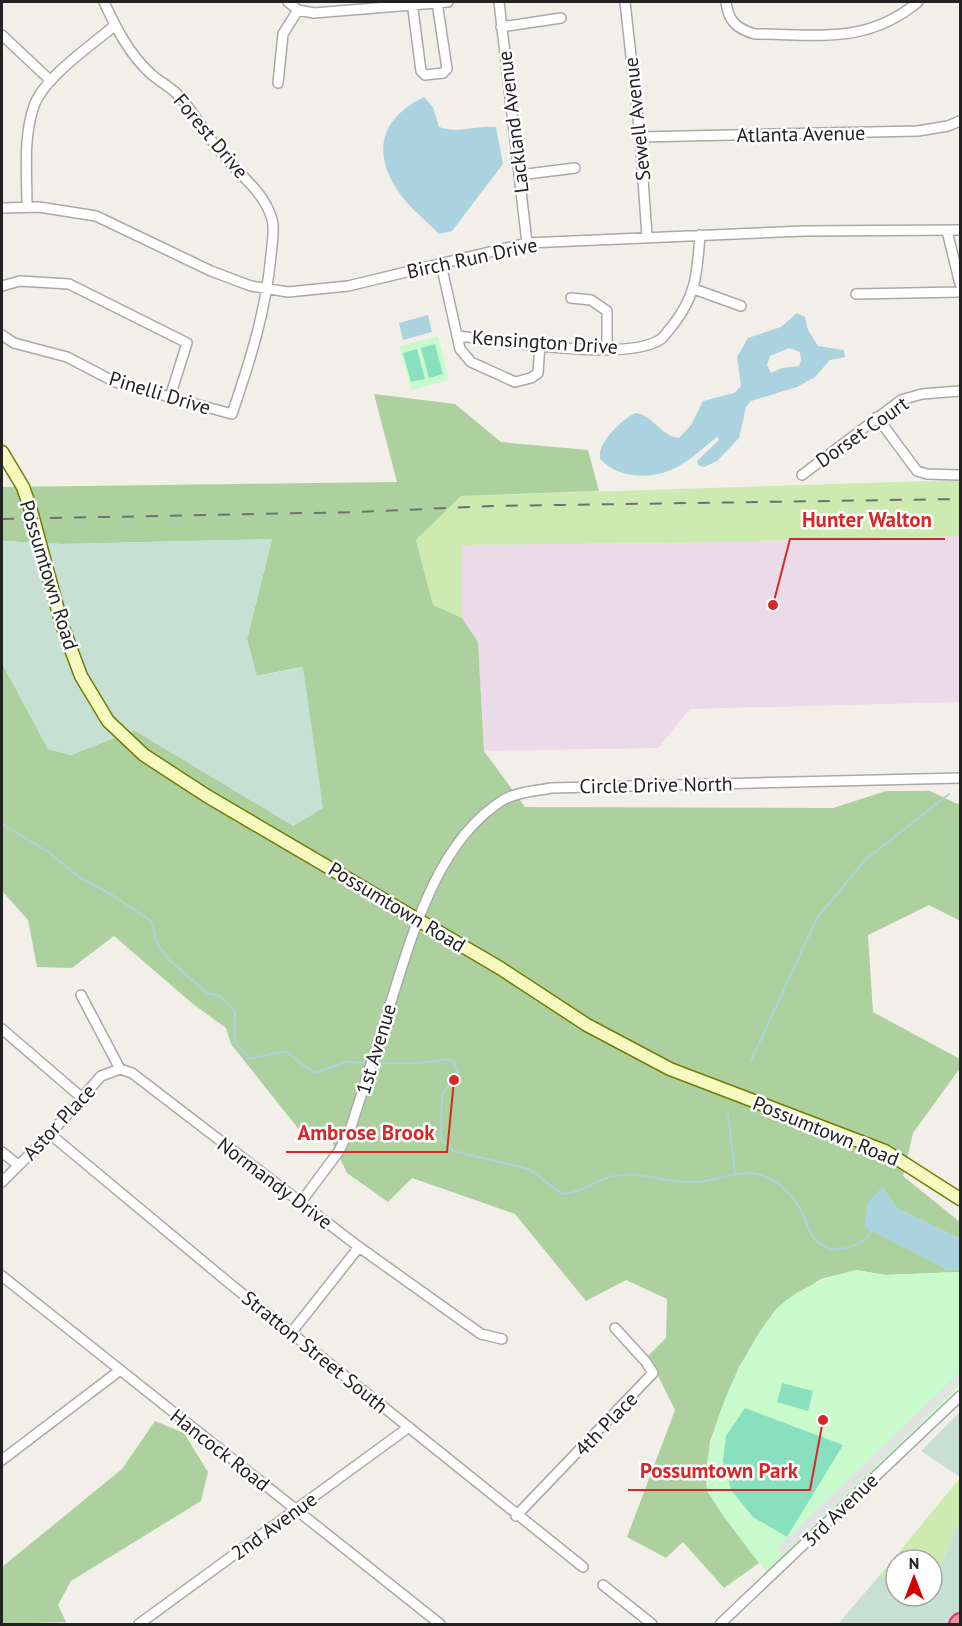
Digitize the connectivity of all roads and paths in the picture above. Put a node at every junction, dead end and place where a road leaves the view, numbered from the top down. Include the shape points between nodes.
1 (104, 2) edge
2 (288, 2) edge
3 (437, 2) edge
4 (448, 2) edge
5 (499, 2) edge
6 (625, 2) edge
7 (726, 2) edge
8 (918, 2) edge
9 (413, 3) edge
10 (298, 10) junction
11 (561, 18) dead end
12 (114, 26) junction
13 (501, 27) junction
14 (2, 35) edge
15 (51, 81) junction
16 (278, 83) dead end
17 (960, 121) edge
18 (640, 137) junction
19 (575, 168) dead end
20 (519, 175) junction
21 (27, 207) junction
22 (2, 208) edge
23 (960, 230) edge
24 (947, 231) junction
25 (700, 235) junction
26 (647, 236) junction
27 (527, 243) junction
28 (441, 264) junction
29 (960, 284) edge
30 (2, 286) edge
31 (268, 289) junction
32 (694, 289) junction
33 (960, 292) edge
34 (856, 294) dead end
35 (571, 298) dead end
36 (741, 306) dead end
37 (2, 335) edge
38 (457, 336) junction
39 (540, 344) junction
40 (608, 350) junction
41 (960, 392) edge
42 (170, 397) junction
43 (877, 417) junction
44 (2, 452) edge
45 (802, 475) dead end
46 (960, 475) edge
47 (960, 778) edge
48 (417, 919) junction
49 (81, 995) dead end
50 (2, 1029) edge
51 (120, 1069) junction
52 (81, 1097) junction
53 (50, 1134) junction
54 (2, 1152) edge
55 (18, 1166) junction
56 (2, 1182) edge
57 (960, 1199) edge
58 (301, 1202) junction
59 (359, 1247) junction
60 (2, 1276) edge
61 (615, 1328) dead end
62 (291, 1333) junction
63 (502, 1339) dead end
64 (119, 1371) junction
65 (960, 1395) edge
66 (409, 1427) junction
67 (2, 1460) edge
68 (296, 1510) junction
69 (516, 1516) junction
70 (582, 1567) dead end
71 (603, 1585) dead end
72 (139, 1624) edge
73 (440, 1624) edge
74 (652, 1624) edge
75 (720, 1624) edge

1 - 12 street, Forest Drive
2 - 10 street
3 - 4 street
3 - 9 street
3 - 9 street via 447,69 425,75 421,71
5 - 13 street, Lackland Avenue
6 - 18 street, Sewell Avenue
7 - 8 street via 731,21 740,30 755,34 846,34 889,22
9 - 10 street via 314,13
10 - 16 street via 283,34
11 - 13 street
12 - 15 street
12 - 31 street, Forest Drive via 130,50 190,108 223,155 262,196 273,221
13 - 20 street, Lackland Avenue
14 - 15 street
15 - 21 street via 34,105 28,128
17 - 18 street, Atlanta Avenue via 918,131
18 - 26 street, Sewell Avenue
19 - 20 street
20 - 27 street, Lackland Avenue
21 - 22 street, Birch Run Drive
21 - 31 street, Birch Run Drive via 96,216 212,271
23 - 24 street, Birch Run Drive
24 - 25 street, Birch Run Drive
24 - 29 street
25 - 26 street, Birch Run Drive
25 - 32 street, Kensington Drive
26 - 27 street, Birch Run Drive
27 - 28 street, Birch Run Drive
28 - 31 street, Birch Run Drive via 307,292
28 - 38 street, Kensington Drive
30 - 42 street via 20,281 69,284 187,343
31 - 42 street, Pinelli Drive via 259,335 232,414
32 - 36 street
32 - 40 street, Kensington Drive via 680,316 662,338 645,347
33 - 34 street
35 - 40 street via 591,300 607,311
37 - 42 street, Pinelli Drive via 14,343 67,357 115,382
38 - 39 street, Kensington Drive
38 - 39 street via 460,349 471,363 515,382 538,373
39 - 40 street, Kensington Drive
41 - 43 street, Dorset Court via 910,396
43 - 45 street, Dorset Court
43 - 46 street via 917,471
44 - 48 main road, Possumtown Road via 30,507 62,625 81,676 108,721 144,755 198,790
47 - 48 street, Circle Drive North via 551,788 505,798 480,817 459,843
48 - 57 main road, Possumtown Road via 587,1025 663,1065 885,1152
48 - 58 street, 1st Avenue via 351,1127 339,1151
49 - 51 street
50 - 52 street
51 - 52 street, Astor Place via 101,1076
51 - 58 street, Normandy Drive via 132,1072
52 - 53 street, Astor Place
53 - 55 street, Astor Place
53 - 62 street, Stratton Street South
54 - 55 street
55 - 56 street, Astor Place
58 - 59 street, Normandy Drive
59 - 62 street
59 - 63 street, Normandy Drive via 481,1334
60 - 64 street, Hancock Road
61 - 69 street, 4th Place via 653,1373
62 - 66 street, Stratton Street South
64 - 67 street
64 - 68 street, Hancock Road
65 - 75 street, 3rd Avenue
66 - 68 street, 2nd Avenue
66 - 69 street, Stratton Street South
68 - 72 street, 2nd Avenue
68 - 73 street, Hancock Road
69 - 70 street, Stratton Street South
71 - 74 street

